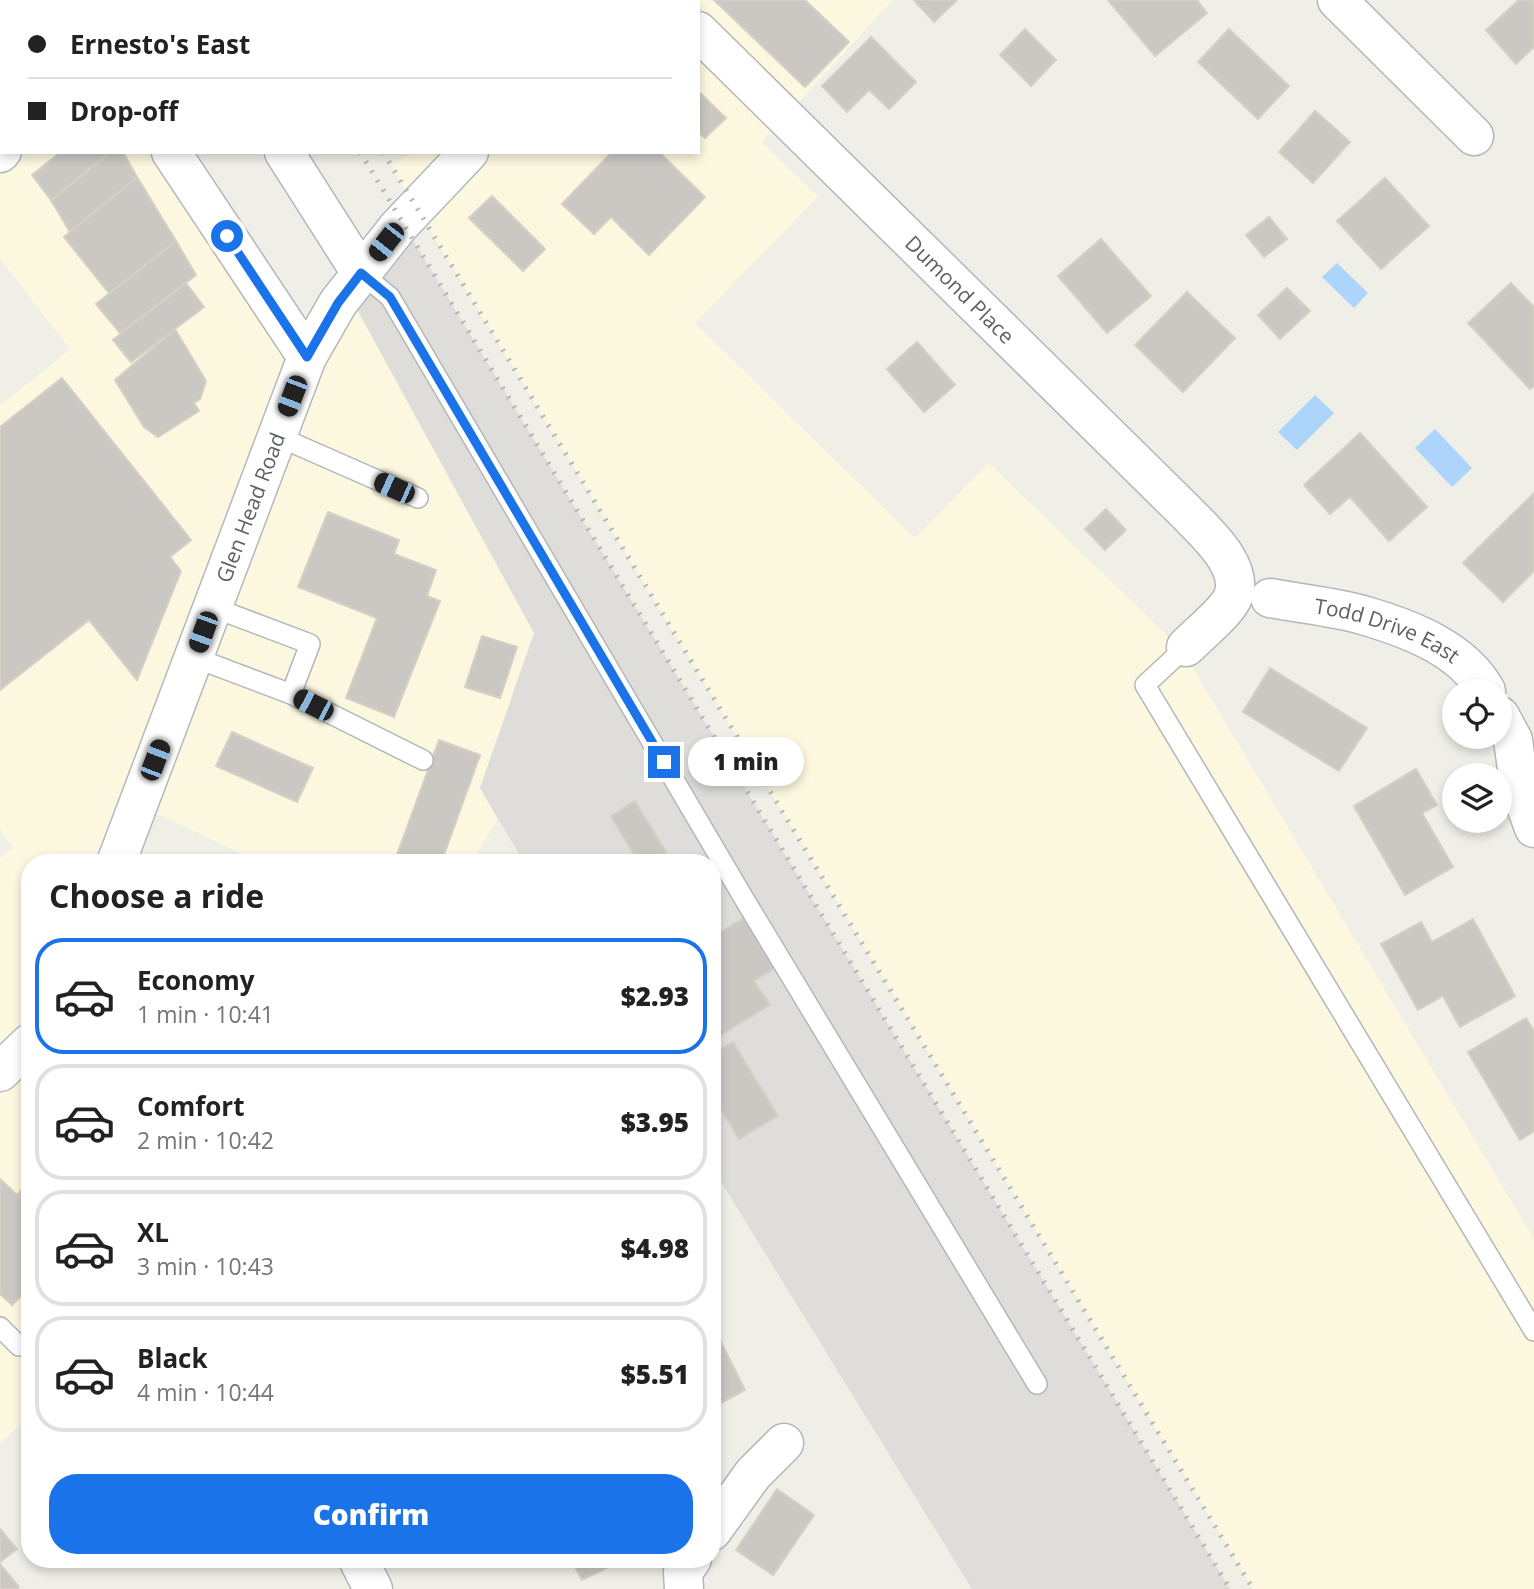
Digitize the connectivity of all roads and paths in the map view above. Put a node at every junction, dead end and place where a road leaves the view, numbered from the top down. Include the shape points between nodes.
1 (1337, 0) edge
2 (700, 33) edge
3 (1474, 136) dead end
4 (172, 154) edge
5 (285, 154) edge
6 (466, 154) edge
7 (361, 273) junction
8 (307, 357) junction
9 (277, 436) junction
10 (418, 498) dead end
11 (1270, 598) dead end
12 (212, 607) junction
13 (1186, 647) joint
14 (194, 657) junction
15 (1479, 679) edge
16 (291, 694) junction
17 (1516, 725) edge
18 (423, 760) dead end
19 (1534, 828) edge
20 (119, 854) edge
21 (718, 854) edge
22 (721, 860) edge
23 (21, 1052) edge
24 (0, 1072) edge
25 (0, 1327) edge
26 (1534, 1331) edge
27 (19, 1346) dead end
28 (1037, 1384) dead end
29 (784, 1443) dead end
30 (721, 1518) edge
31 (362, 1568) edge
32 (686, 1568) edge
33 (373, 1589) edge
34 (684, 1589) edge

1 - 3 street
2 - 13 street, Dumond Place via 1221,549 1231,567 1233,597
4 - 8 street
5 - 7 street
6 - 7 street, Glen Head Road
7 - 8 street, Glen Head Road
7 - 21 lane via 390,297
8 - 9 street, Glen Head Road
9 - 10 lane
9 - 12 street, Glen Head Road
11 - 15 street, Todd Drive East via 1364,615 1409,631 1453,653
12 - 14 street, Glen Head Road
12 - 16 lane via 310,644
13 - 26 lane via 1145,685
14 - 16 lane
14 - 20 street, Glen Head Road
16 - 18 lane
17 - 19 street via 1520,789
22 - 28 lane
23 - 24 street
25 - 27 lane
29 - 30 street via 753,1474
31 - 33 street
32 - 34 street

